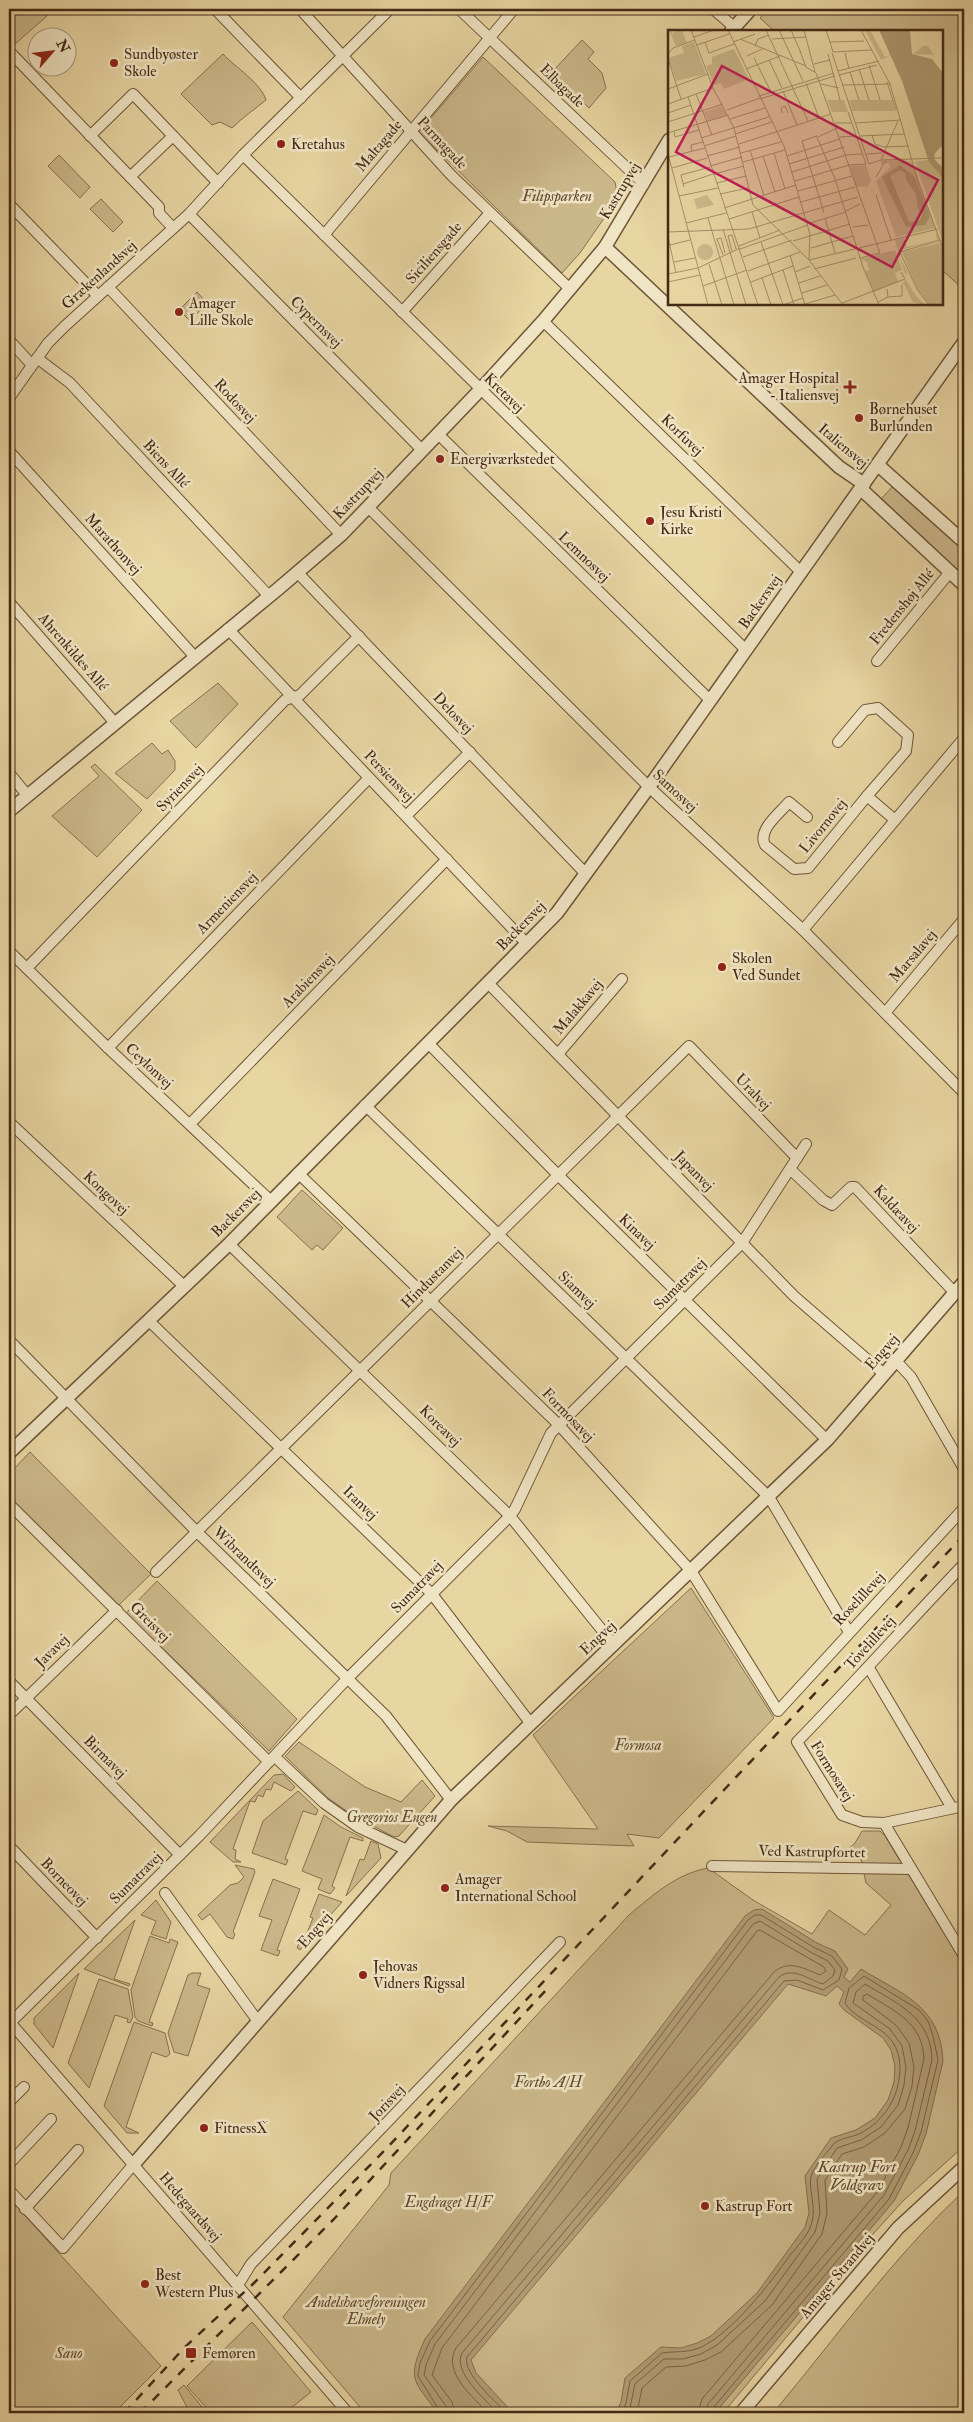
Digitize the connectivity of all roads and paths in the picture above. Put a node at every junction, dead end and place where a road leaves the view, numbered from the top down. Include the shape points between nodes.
1 (215, 9) edge
2 (300, 9) edge
3 (390, 9) edge
4 (459, 9) edge
5 (514, 9) edge
6 (714, 9) edge
7 (751, 9) edge
8 (732, 29) edge
9 (490, 38) junction
10 (9, 51) edge
11 (342, 55) junction
12 (301, 98) junction
13 (411, 131) junction
14 (90, 136) junction
15 (173, 136) junction
16 (668, 142) edge
17 (243, 155) junction
18 (130, 178) junction
19 (218, 183) junction
20 (644, 184) junction
21 (9, 204) edge
22 (189, 214) junction
23 (489, 214) junction
24 (173, 228) junction
25 (324, 235) junction
26 (605, 247) junction
27 (108, 287) junction
28 (570, 289) junction
29 (98, 296) junction
30 (402, 312) junction
31 (543, 321) junction
32 (9, 340) edge
33 (964, 342) edge
34 (35, 362) junction
35 (480, 390) junction
36 (9, 398) edge
37 (438, 434) junction
38 (422, 450) junction
39 (9, 451) edge
40 (878, 465) junction
41 (862, 486) junction
42 (368, 507) junction
43 (341, 535) junction
44 (964, 542) edge
45 (297, 572) junction
46 (801, 572) junction
47 (950, 572) junction
48 (964, 584) edge
49 (268, 596) junction
50 (9, 602) edge
51 (228, 629) junction
52 (359, 636) junction
53 (746, 650) junction
54 (195, 657) junction
55 (877, 661) dead end
56 (292, 698) junction
57 (710, 700) junction
58 (115, 722) junction
59 (964, 738) edge
60 (838, 742) dead end
61 (470, 752) junction
62 (9, 773) edge
63 (369, 778) junction
64 (649, 787) junction
65 (28, 796) junction
66 (867, 796) junction
67 (9, 811) edge
68 (406, 816) junction
69 (807, 817) dead end
70 (895, 820) junction
71 (447, 859) junction
72 (586, 874) junction
73 (964, 919) edge
74 (802, 930) junction
75 (527, 944) junction
76 (9, 951) edge
77 (27, 968) junction
78 (622, 979) dead end
79 (488, 983) junction
80 (885, 1013) junction
81 (428, 1043) junction
82 (689, 1046) joint
83 (108, 1048) junction
84 (558, 1054) junction
85 (964, 1092) edge
86 (365, 1105) junction
87 (618, 1116) junction
88 (9, 1122) edge
89 (190, 1124) junction
90 (806, 1144) dead end
91 (796, 1158) junction
92 (790, 1169) junction
93 (298, 1172) junction
94 (558, 1175) junction
95 (270, 1200) junction
96 (498, 1234) junction
97 (742, 1243) junction
98 (229, 1244) junction
99 (964, 1282) edge
100 (184, 1286) junction
101 (955, 1293) junction
102 (685, 1300) junction
103 (431, 1301) junction
104 (149, 1321) junction
105 (9, 1340) edge
106 (626, 1358) junction
107 (896, 1361) junction
108 (360, 1370) junction
109 (884, 1374) junction
110 (67, 1398) junction
111 (558, 1424) junction
112 (827, 1440) junction
113 (282, 1447) junction
114 (9, 1453) edge
115 (964, 1469) edge
116 (768, 1497) junction
117 (9, 1504) edge
118 (964, 1508) edge
119 (510, 1516) junction
120 (197, 1532) junction
121 (964, 1564) edge
122 (691, 1571) junction
123 (156, 1572) dead end
124 (432, 1594) junction
125 (117, 1610) junction
126 (849, 1632) junction
127 (614, 1645) junction
128 (869, 1668) junction
129 (347, 1679) junction
130 (9, 1681) edge
131 (26, 1698) junction
132 (778, 1710) joint
133 (9, 1715) edge
134 (531, 1724) junction
135 (797, 1742) joint
136 (272, 1759) junction
137 (451, 1800) junction
138 (964, 1806) edge
139 (952, 1808) junction
140 (884, 1823) junction
141 (9, 1846) edge
142 (407, 1850) junction
143 (180, 1855) junction
144 (712, 1866) dead end
145 (911, 1868) junction
146 (165, 1893) dead end
147 (96, 1938) junction
148 (560, 1942) dead end
149 (964, 1956) edge
150 (257, 2020) junction
151 (9, 2023) edge
152 (24, 2087) dead end
153 (9, 2102) edge
154 (51, 2119) dead end
155 (78, 2150) dead end
156 (9, 2164) edge
157 (133, 2165) junction
158 (964, 2167) edge
159 (9, 2190) edge
160 (25, 2209) junction
161 (238, 2285) junction
162 (348, 2413) edge
163 (741, 2413) edge

1 - 12 street
2 - 11 street, Parmagade
3 - 11 street, Grækenlandsvej
4 - 9 street, Elbagade
5 - 9 street, Maltagade
6 - 8 street
7 - 8 street
9 - 13 street, Maltagade
9 - 20 street, Elbagade
10 - 14 street
11 - 12 street, Grækenlandsvej
11 - 13 street, Parmagade
12 - 17 street, Grækenlandsvej
13 - 23 street, Parmagade
13 - 25 street, Maltagade
14 - 15 street via 133,94
14 - 18 street
15 - 18 street
15 - 19 street
16 - 20 street, Kastrupvej
17 - 19 street, Grækenlandsvej
17 - 25 street, Kretavej
18 - 24 street via 159,207 159,213
19 - 22 street, Grækenlandsvej
20 - 26 street, Kastrupvej
21 - 29 street
22 - 24 street, Grækenlandsvej
22 - 38 street, Cypernsvej
23 - 28 street, Parmagade
23 - 30 street, Siciliensgade
24 - 27 street, Grækenlandsvej
25 - 30 street, Kretavej
26 - 28 street, Kastrupvej
26 - 41 street, Italiensvej
27 - 29 street, Grækenlandsvej
27 - 43 street, Rodosvej
28 - 31 street, Kastrupvej
29 - 34 street, Grækenlandsvej via 65,326
30 - 35 street, Kretavej
31 - 35 street, Kastrupvej
31 - 46 street, Korfuvej
32 - 34 street, Biens Allé
33 - 40 street, Backersvej
34 - 36 street, Grækenlandsvej
34 - 49 street, Biens Allé via 70,383
35 - 37 street, Kastrupvej
35 - 53 street, Kretavej
37 - 38 street, Kastrupvej
37 - 57 street, Lemnosvej
38 - 42 street, Kastrupvej
39 - 54 street, Marathonvej
40 - 41 street, Backersvej
40 - 44 street, Italiensvej
41 - 46 street, Backersvej
41 - 47 street, Italiensvej
42 - 43 street, Kastrupvej
42 - 64 street, Samosvej
43 - 45 street, Kastrupvej
45 - 49 street, Kastrupvej
45 - 52 street, Delosvej
46 - 53 street, Backersvej
47 - 48 street, Italiensvej
47 - 55 street, Fredenshøj Allé
49 - 51 street, Kastrupvej
50 - 58 street, Ahrenkildes Allé
51 - 54 street, Kastrupvej
51 - 56 street, Persiensvej
52 - 56 street, Syriensvej via 300,695
52 - 61 street, Delosvej
53 - 57 street, Backersvej
54 - 58 street, Kastrupvej
56 - 63 street, Persiensvej
56 - 77 street, Syriensvej via 285,700
57 - 64 street, Backersvej
58 - 65 street, Kastrupvej
59 - 70 street
60 - 66 street, Livornovej via 865,710 878,708 908,735 906,751
61 - 68 street
61 - 72 street, Delosvej
62 - 65 street
63 - 68 street, Persiensvej
63 - 83 street, Armeniensvej
64 - 72 street, Backersvej
64 - 74 street, Samosvej
65 - 67 street, Kastrupvej
66 - 69 street, Livornovej via 808,868 794,869 765,845 762,841 764,831 789,802
66 - 70 street, Livornovej
68 - 71 street, Persiensvej
70 - 74 street
71 - 75 street, Persiensvej
71 - 89 street, Arabiensvej
72 - 75 street, Backersvej via 557,913
73 - 80 street, Marsalavej
74 - 80 street, Samosvej
75 - 79 street, Backersvej
76 - 77 street, Ceylonvej
77 - 83 street, Ceylonvej
78 - 84 street, Malakkavej
79 - 81 street, Backersvej
79 - 84 street, Japanvej
80 - 85 street, Samosvej
81 - 86 street, Backersvej
81 - 94 street, Kinavej
82 - 87 street, Hindustanvej
82 - 91 street, Uralvej
83 - 89 street, Ceylonvej
84 - 87 street, Japanvej
86 - 93 street, Backersvej
86 - 96 street, Siamvej
87 - 94 street, Hindustanvej
87 - 97 street, Japanvej
88 - 100 street, Kongovej
89 - 95 street, Ceylonvej
90 - 91 street, Sumatravej
91 - 92 street, Sumatravej
92 - 97 street, Sumatravej
92 - 101 street, Kaldæavej via 832,1205 855,1187
93 - 95 street, Backersvej
93 - 103 street, Formosavej
94 - 96 street, Hindustanvej
94 - 102 street, Kinavej
95 - 98 street, Backersvej
96 - 103 street, Hindustanvej
96 - 106 street, Siamvej
97 - 102 street, Sumatravej
97 - 109 street, Japanvej via 794,1296
98 - 100 street, Backersvej
98 - 108 street, Koreavej
99 - 101 street, Engvej
100 - 104 street, Backersvej
101 - 107 street, Engvej
102 - 106 street, Sumatravej
102 - 112 street, Kinavej
103 - 108 street, Hindustanvej
103 - 111 street, Formosavej
104 - 110 street, Backersvej
104 - 113 street, Iranvej
105 - 110 street, Wibrandtsvej
106 - 111 street, Sumatravej
106 - 116 street, Siamvej
107 - 109 street, Engvej
107 - 115 street via 911,1377
108 - 113 street, Hindustanvej
108 - 119 street, Koreavej
109 - 112 street, Engvej
110 - 114 street, Backersvej
110 - 120 street, Wibrandtsvej
111 - 119 street, Sumatravej
111 - 122 street, Formosavej
112 - 116 street, Engvej
113 - 120 street, Hindustanvej
113 - 124 street, Iranvej
116 - 122 street, Engvej
116 - 126 street, Siamvej
117 - 125 street, Greisvej
118 - 126 street, Roselillevej
119 - 124 street, Sumatravej
119 - 127 street, Koreavej
120 - 123 street
120 - 129 street, Wibrandtsvej
121 - 128 street, Tovelillevej
122 - 127 street, Engvej
122 - 132 street, Formosavej
124 - 129 street, Sumatravej
124 - 134 street, Iranvej
125 - 131 street, Javavej
125 - 136 street, Greisvej
126 - 132 street, Roselillevej
127 - 134 street, Engvej
128 - 135 street, Tovelillevej
128 - 139 street
129 - 136 street, Sumatravej
129 - 137 street, Wibrandtsvej via 391,1722
130 - 131 street, Birmavej
131 - 133 street, Javavej
131 - 143 street, Birmavej
134 - 137 street, Engvej
135 - 140 street, Formosavej via 842,1815 862,1822
136 - 142 street, Greisvej via 358,1827
136 - 143 street, Sumatravej
137 - 142 street, Engvej
138 - 139 street
139 - 140 street
140 - 145 street
141 - 147 street, Borneovej
142 - 150 street, Engvej
143 - 147 street, Sumatravej
144 - 145 street, Ved Kastrupfortet
145 - 149 street
146 - 150 street
147 - 151 street, Sumatravej
148 - 161 street, Jorisvej via 251,2264
150 - 157 street, Engvej
151 - 157 street, Hedegaardsvej
152 - 153 street
154 - 156 street
155 - 160 street
157 - 160 street, Engvej via 63,2248
157 - 161 street, Hedegaardsvej
158 - 163 street, Amager Strandvej via 898,2228
159 - 160 street
161 - 162 street, Hedegaardsvej

